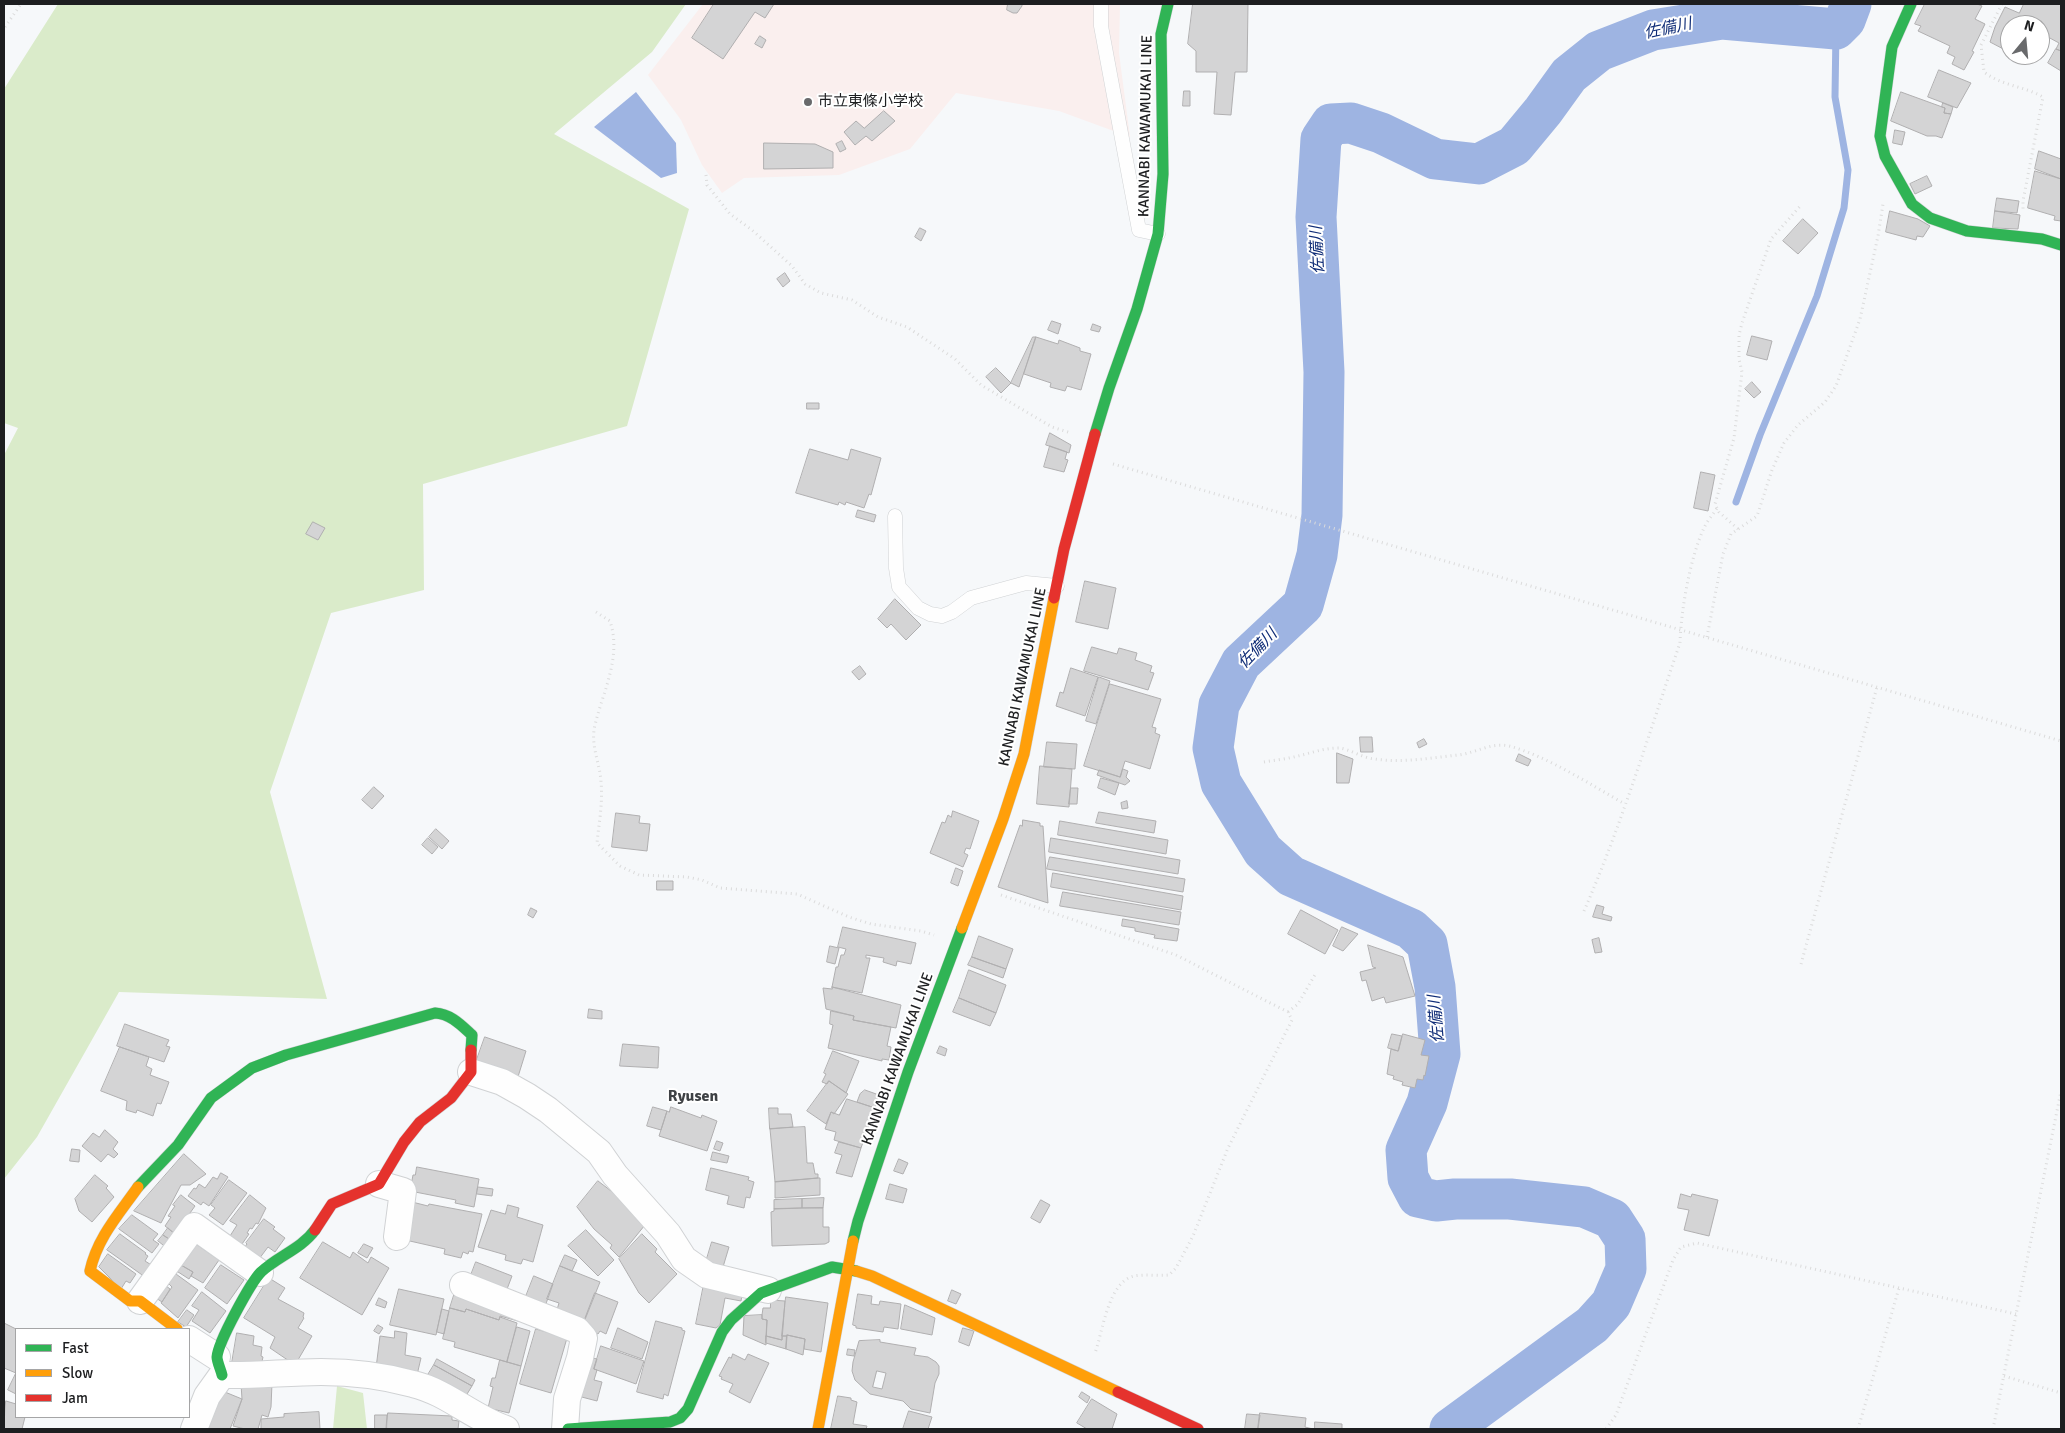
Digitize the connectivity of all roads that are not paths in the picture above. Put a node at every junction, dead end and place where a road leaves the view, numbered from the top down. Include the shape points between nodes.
1 (1101, 4) edge
2 (1168, 4) edge
3 (1910, 4) edge
4 (1158, 234) junction
5 (2061, 245) edge
6 (895, 516) dead end
7 (1057, 586) junction
8 (471, 1072) junction
9 (379, 1184) junction
10 (397, 1237) dead end
11 (847, 1268) junction
12 (260, 1273) junction
13 (463, 1285) dead end
14 (768, 1290) junction
15 (140, 1301) junction
16 (175, 1328) edge
17 (190, 1340) edge
18 (219, 1366) junction
19 (194, 1429) edge
20 (506, 1429) edge
21 (566, 1429) edge
22 (818, 1429) edge
23 (1198, 1429) edge

1 - 4 lane via 1101,26 1139,230
2 - 4 street, KANNABI KAWAMUKAI LINE via 1161,34 1163,174
3 - 5 street via 1892,47 1880,136 1885,156 1912,204 1930,218 1966,231 2042,239
4 - 7 street, KANNABI KAWAMUKAI LINE via 1088,457
6 - 7 lane via 899,587 918,608 930,614 942,616 971,598 1026,583
7 - 11 street, KANNABI KAWAMUKAI LINE via 1024,754 877,1161
8 - 9 street via 451,1098 415,1128
8 - 14 street via 502,1082 527,1096 599,1152 615,1176 668,1234 684,1259 707,1275
8 - 15 street via 472,1036 454,1021 437,1013 286,1055 252,1068 228,1084 211,1098 178,1146 138,1187 101,1238 92,1257 90,1271 130,1301
9 - 10 street via 403,1191
9 - 12 street via 332,1204 311,1235
11 - 14 street via 818,1270
11 - 22 street, KANNABI KAWAMUKAI LINE
11 - 23 street via 872,1276
12 - 15 street via 194,1226
12 - 18 street via 228,1326
13 - 21 street via 577,1330 584,1338 567,1399
14 - 21 street via 731,1320 722,1332 694,1398 680,1418 657,1424
15 - 16 street
17 - 18 street
18 - 19 street
18 - 20 street via 322,1372 406,1382 430,1390 482,1420

